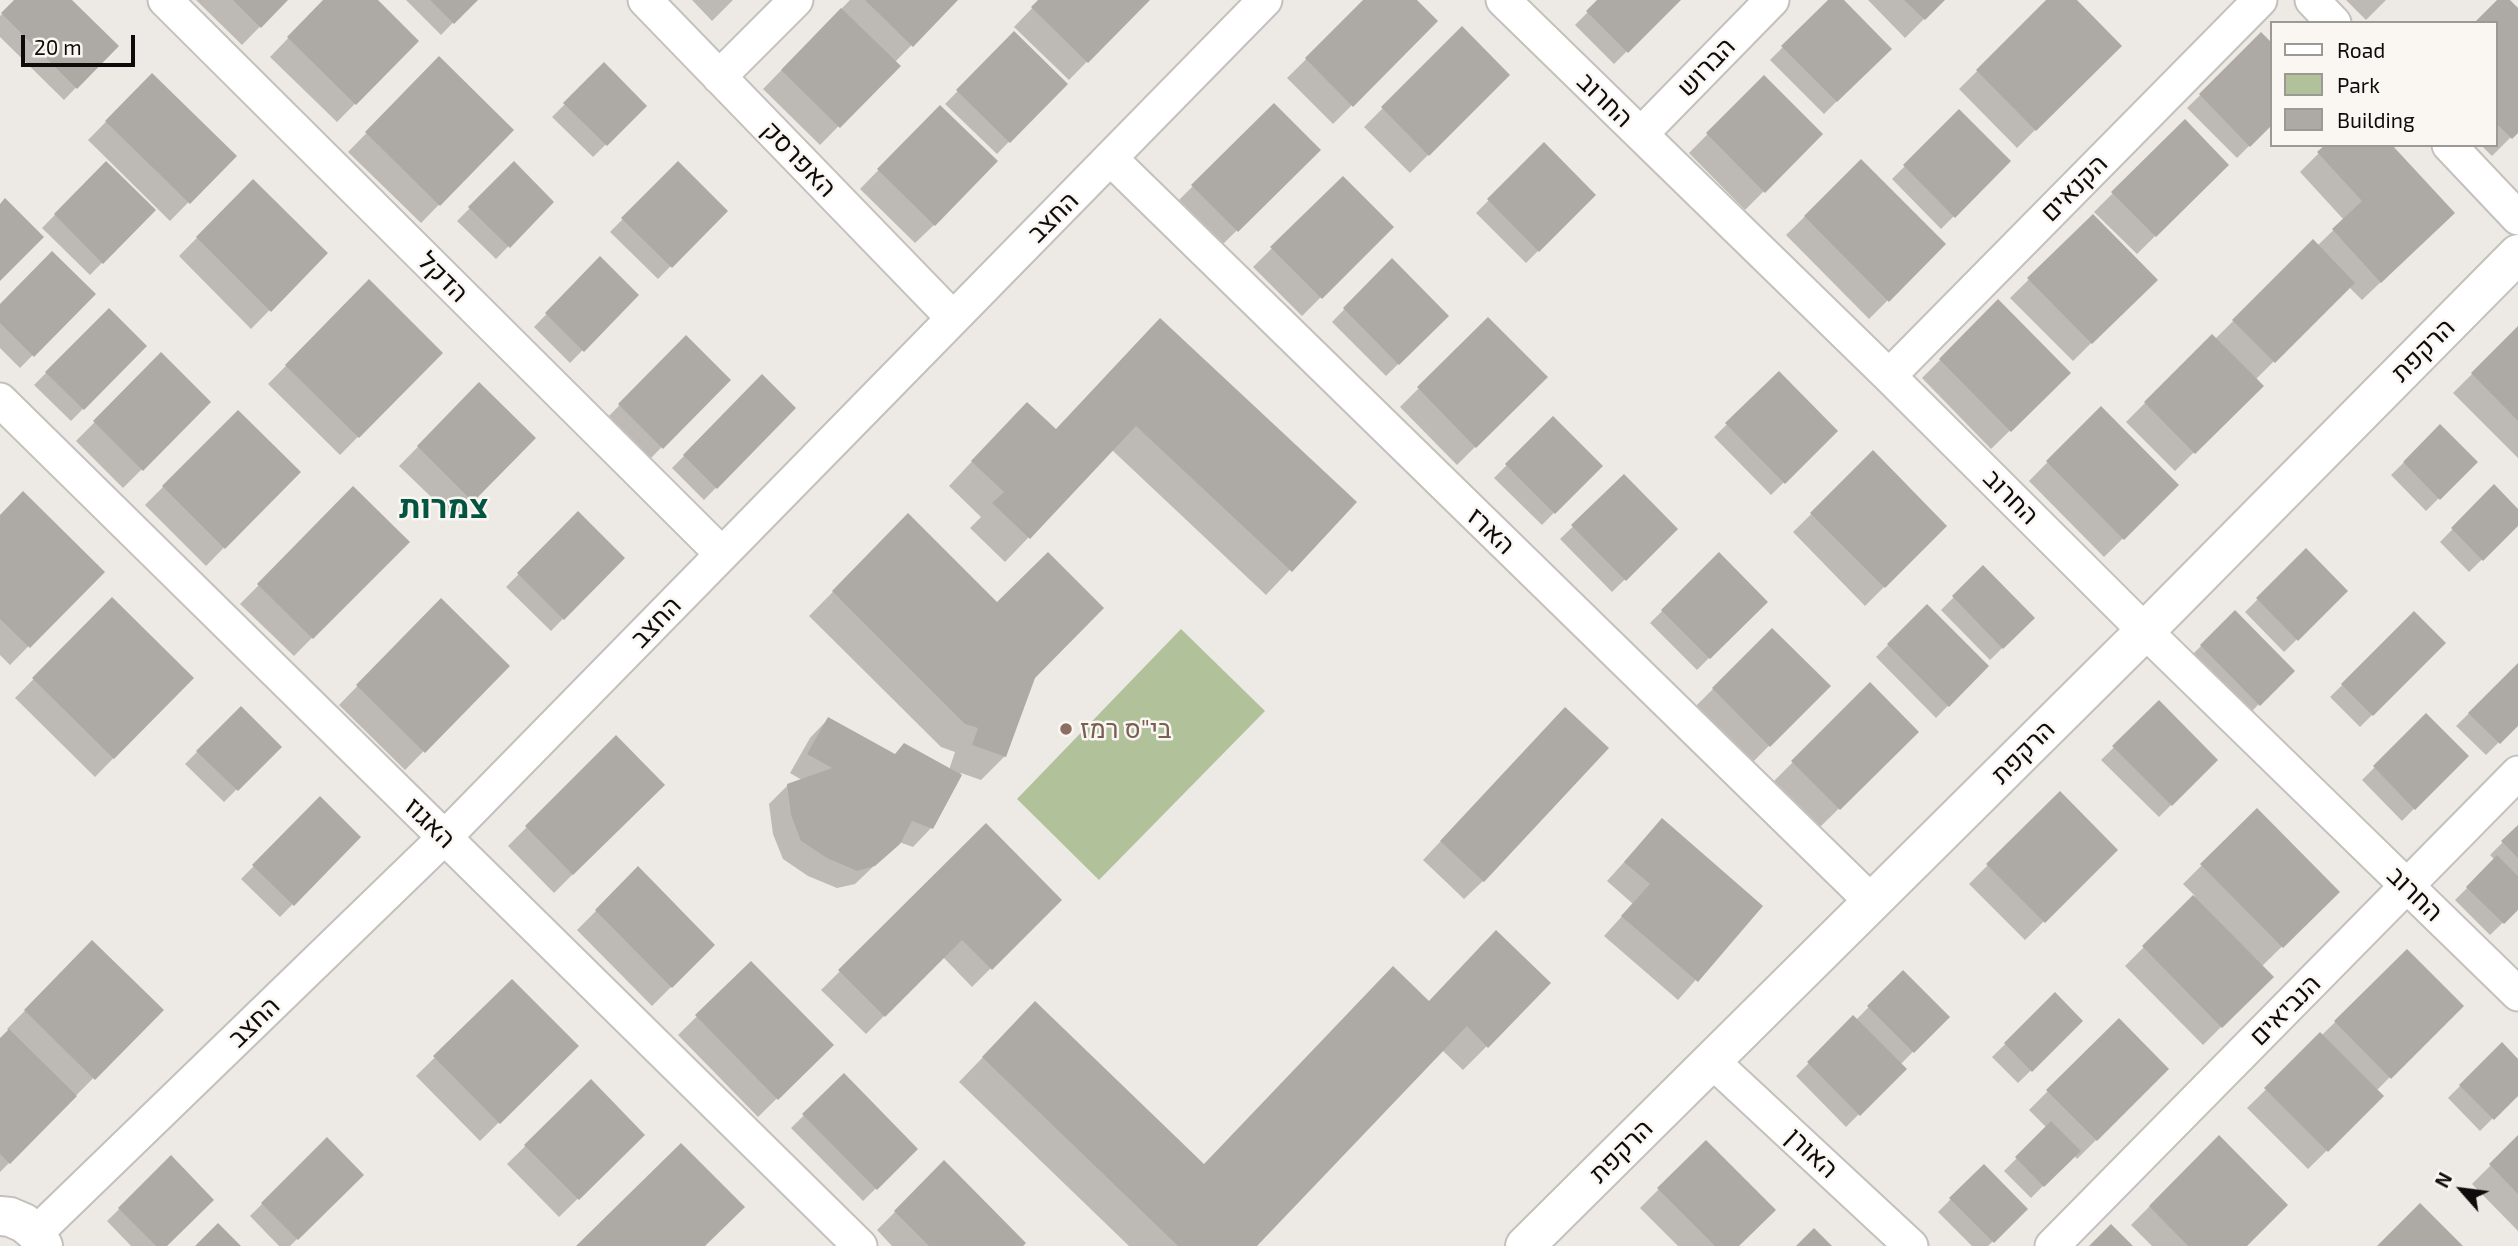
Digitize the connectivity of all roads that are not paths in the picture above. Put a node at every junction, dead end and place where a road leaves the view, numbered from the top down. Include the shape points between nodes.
1 (165, 0) edge
2 (645, 0) edge
3 (796, 0) edge
4 (1265, 0) edge
5 (1503, 0) edge
6 (1772, 0) edge
7 (2260, 0) edge
8 (2312, 0) edge
9 (2332, 21) edge
10 (719, 77) junction
11 (1641, 134) junction
12 (2451, 147) edge
13 (1111, 159) junction
14 (2518, 218) edge
15 (2518, 254) edge
16 (953, 318) junction
17 (1889, 376) junction
18 (0, 400) edge
19 (722, 554) junction
20 (2145, 631) junction
21 (2518, 773) edge
22 (444, 837) junction
23 (2407, 886) junction
24 (1872, 902) junction
25 (2518, 994) edge
26 (1712, 1061) junction
27 (0, 1216) edge
28 (39, 1239) edge
29 (860, 1246) edge
30 (1525, 1246) edge
31 (1911, 1246) edge
32 (2052, 1246) edge

1 - 19 street, הדקל
2 - 10 street, האפרסק
3 - 10 street
4 - 13 street, החצב
5 - 11 street, החרוב
6 - 11 street, הברוש
7 - 17 street, הקנאים
8 - 9 street
10 - 16 street, האפרסק
11 - 17 street, החרוב
12 - 14 street
13 - 16 street, החצב
13 - 24 street, הארז
15 - 20 street, הרקפת
16 - 19 street, החצב
17 - 20 street, החרוב
18 - 22 street, האגוז
19 - 22 street, החצב
20 - 23 street, החרוב
20 - 24 street, הרקפת
21 - 23 street, הנביאים
22 - 28 street, החצב
22 - 29 street, האגוז
23 - 25 street, החרוב
23 - 32 street, הנביאים
24 - 26 street, הרקפת
26 - 30 street, הרקפת
26 - 31 street, האורן
27 - 28 street via 24,1223

